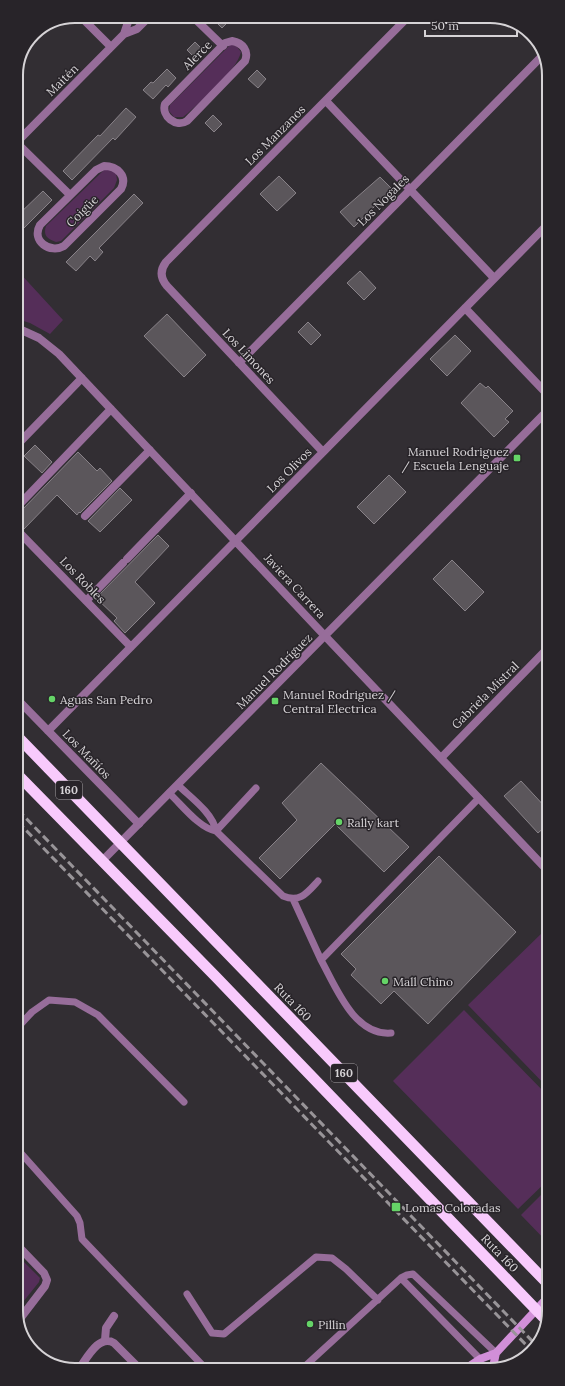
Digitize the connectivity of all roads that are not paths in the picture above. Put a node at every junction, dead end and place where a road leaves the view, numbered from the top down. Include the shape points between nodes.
1 (87, 23) edge
2 (128, 23) edge
3 (143, 23) edge
4 (199, 23) edge
5 (403, 23) edge
6 (124, 34) junction
7 (222, 46) junction
8 (111, 47) junction
9 (539, 59) edge
10 (326, 101) junction
11 (23, 137) edge
12 (23, 149) edge
13 (410, 190) junction
14 (70, 195) junction
15 (542, 230) edge
16 (162, 274) joint
17 (494, 278) junction
18 (465, 308) junction
19 (23, 330) edge
20 (239, 363) junction
21 (82, 378) junction
22 (542, 389) edge
23 (112, 409) junction
24 (542, 417) edge
25 (23, 439) edge
26 (150, 450) junction
27 (323, 452) junction
28 (191, 493) junction
29 (23, 501) edge
30 (85, 516) dead end
31 (23, 536) edge
32 (236, 540) junction
33 (86, 601) junction
34 (325, 636) junction
35 (131, 647) junction
36 (542, 654) edge
37 (23, 705) edge
38 (48, 731) junction
39 (23, 742) edge
40 (441, 758) junction
41 (23, 783) edge
42 (178, 785) junction
43 (256, 788) dead end
44 (169, 794) junction
45 (479, 798) junction
46 (139, 824) junction
47 (216, 831) junction
48 (121, 843) junction
49 (102, 862) junction
50 (542, 862) edge
51 (318, 881) dead end
52 (293, 899) junction
53 (322, 960) junction
54 (23, 1022) edge
55 (391, 1033) dead end
56 (184, 1102) dead end
57 (23, 1155) edge
58 (23, 1251) edge
59 (401, 1278) junction
60 (542, 1278) edge
61 (187, 1294) dead end
62 (378, 1300) junction
63 (542, 1304) edge
64 (537, 1310) junction
65 (23, 1314) edge
66 (114, 1316) dead end
67 (542, 1316) edge
68 (105, 1340) junction
69 (496, 1353) junction
70 (480, 1359) junction
71 (83, 1363) edge
72 (134, 1363) edge
73 (200, 1363) edge
74 (309, 1363) edge
75 (474, 1363) edge
76 (494, 1363) edge

1 - 8 street
2 - 6 street, Maitén
3 - 6 street, Maitén via 137,29
4 - 7 street
5 - 10 street, Los Manzanos
6 - 8 street, Maitén
7 - 7 street, Alerce via 165,104 165,113 172,122 179,124 187,121 245,61 247,53 240,44 232,41
8 - 11 street, Maitén
9 - 13 street, Los Nogales
10 - 13 street
10 - 16 street, Los Manzanos via 166,262
12 - 14 street, Coigüe
13 - 17 street
13 - 20 street, Los Nogales
14 - 14 street, Coigüe via 100,167 113,167 123,178 121,189 64,246 57,249 49,248 38,237 38,229
15 - 17 street, Los Olivos
16 - 20 street, Los Limones via 167,286
17 - 18 street, Los Olivos
18 - 22 street
18 - 27 street, Los Olivos
19 - 21 street, Javiera Carrera via 50,346
20 - 27 street, Los Limones
21 - 23 street, Javiera Carrera
21 - 25 street
23 - 26 street, Javiera Carrera
23 - 29 street
24 - 34 street, Manuel Rodríguez
26 - 28 street, Javiera Carrera
26 - 30 street
27 - 32 street, Los Olivos
28 - 32 street, Javiera Carrera
28 - 33 street
31 - 33 street, Los Robles
32 - 34 street, Javiera Carrera
32 - 35 street, Los Olivos
33 - 35 street, Los Robles
34 - 40 street, Javiera Carrera
34 - 42 street, Manuel Rodríguez
35 - 38 street, Los Olivos
36 - 40 street, Gabriela Mistral
37 - 38 street, Los Mañíos
38 - 46 street, Los Mañíos
39 - 48 highway, Ruta 160 / 160
40 - 45 street, Javiera Carrera
41 - 49 highway, Ruta 160 / 160
42 - 44 street, Manuel Rodríguez
42 - 47 lane via 209,816
43 - 47 lane
44 - 46 street, Manuel Rodríguez
44 - 47 lane via 201,824
45 - 50 street, Javiera Carrera
45 - 53 lane
46 - 48 street, Manuel Rodríguez
47 - 52 lane via 278,893
48 - 49 street, Manuel Rodríguez
48 - 60 highway, Ruta 160 / 160
49 - 64 highway, Ruta 160 / 160
51 - 52 lane via 303,896
52 - 53 lane
53 - 55 lane via 343,1001 354,1016 371,1029 380,1033
54 - 56 lane via 49,1000 75,1002 98,1015
57 - 73 lane via 77,1216 82,1240
58 - 65 street via 44,1273 47,1280
59 - 62 lane
59 - 69 lane via 413,1274
59 - 70 lane
61 - 62 lane via 212,1332 224,1334 316,1257 332,1258
62 - 74 lane
63 - 64 main road
64 - 67 highway, Ruta 160 / 160
64 - 69 main road
66 - 68 street via 106,1328
68 - 71 street via 97,1344
68 - 72 street via 114,1343
69 - 70 main road
69 - 76 main road
70 - 75 main road

